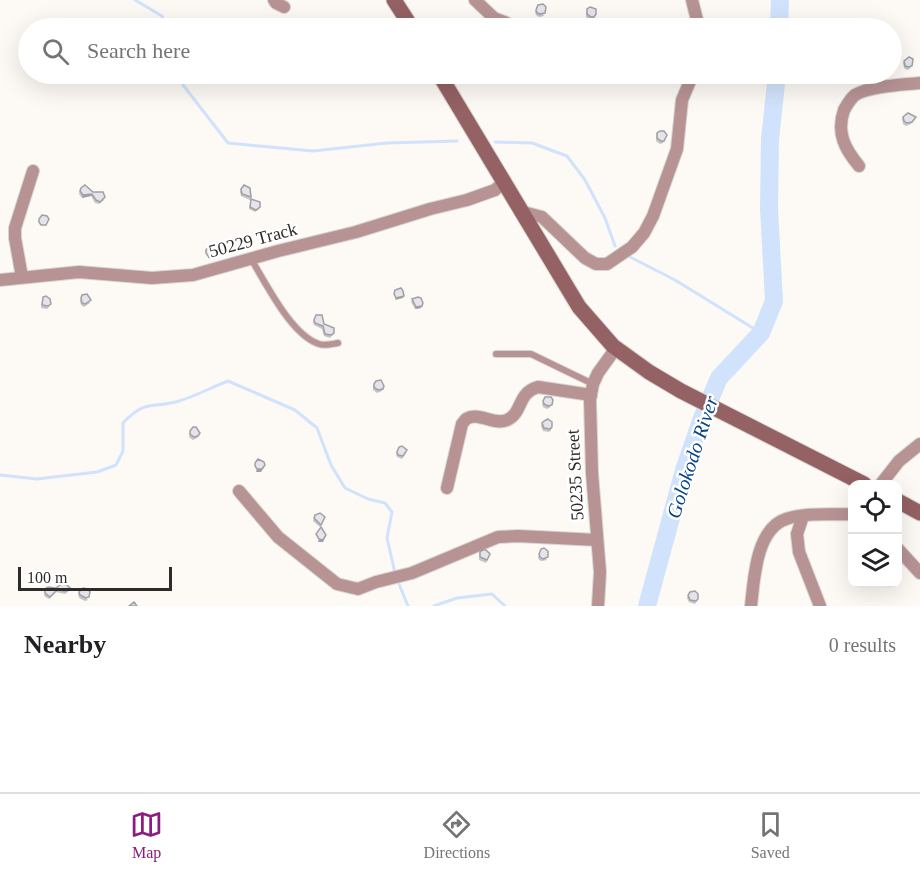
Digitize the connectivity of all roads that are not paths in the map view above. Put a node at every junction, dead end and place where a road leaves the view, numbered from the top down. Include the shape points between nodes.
1 (394, 0) edge
2 (475, 0) edge
3 (692, 0) edge
4 (406, 18) edge
5 (494, 18) edge
6 (696, 18) edge
7 (920, 83) edge
8 (445, 84) edge
9 (689, 84) edge
10 (859, 166) dead end
11 (33, 171) dead end
12 (505, 181) junction
13 (523, 212) junction
14 (250, 259) junction
15 (22, 278) junction
16 (0, 280) edge
17 (338, 343) dead end
18 (616, 348) junction
19 (496, 354) dead end
20 (592, 389) junction
21 (920, 444) edge
22 (856, 480) edge
23 (884, 480) edge
24 (447, 488) dead end
25 (238, 491) dead end
26 (902, 504) edge
27 (920, 513) edge
28 (848, 514) edge
29 (803, 516) junction
30 (597, 540) junction
31 (902, 554) edge
32 (920, 573) edge
33 (598, 606) edge
34 (751, 606) edge
35 (820, 606) edge

1 - 4 street
2 - 5 street
3 - 6 street
7 - 10 street via 868,90 848,102 841,136
8 - 12 street
9 - 13 street via 682,100 677,149 653,216 644,233 626,251 607,264 596,264 542,218
11 - 15 street via 15,228
12 - 13 street
12 - 14 street, 50229 Track via 484,195
13 - 18 street via 579,307
14 - 15 street, 50229 Track via 173,277 79,272
14 - 17 lane via 295,327 319,344
15 - 16 street, 50229 Track
18 - 20 street
18 - 22 street via 681,391
19 - 20 lane via 538,356
20 - 24 street via 538,387 525,394 507,420 498,422 477,416 466,419
20 - 30 street, 50235 Street
21 - 23 street via 898,460
25 - 30 street via 278,537 337,584 358,589 412,573 498,537
26 - 27 street
28 - 29 street
29 - 34 street via 776,524 765,537 755,569
29 - 35 street via 797,534 799,552
30 - 33 street, 50235 Street
31 - 32 street

